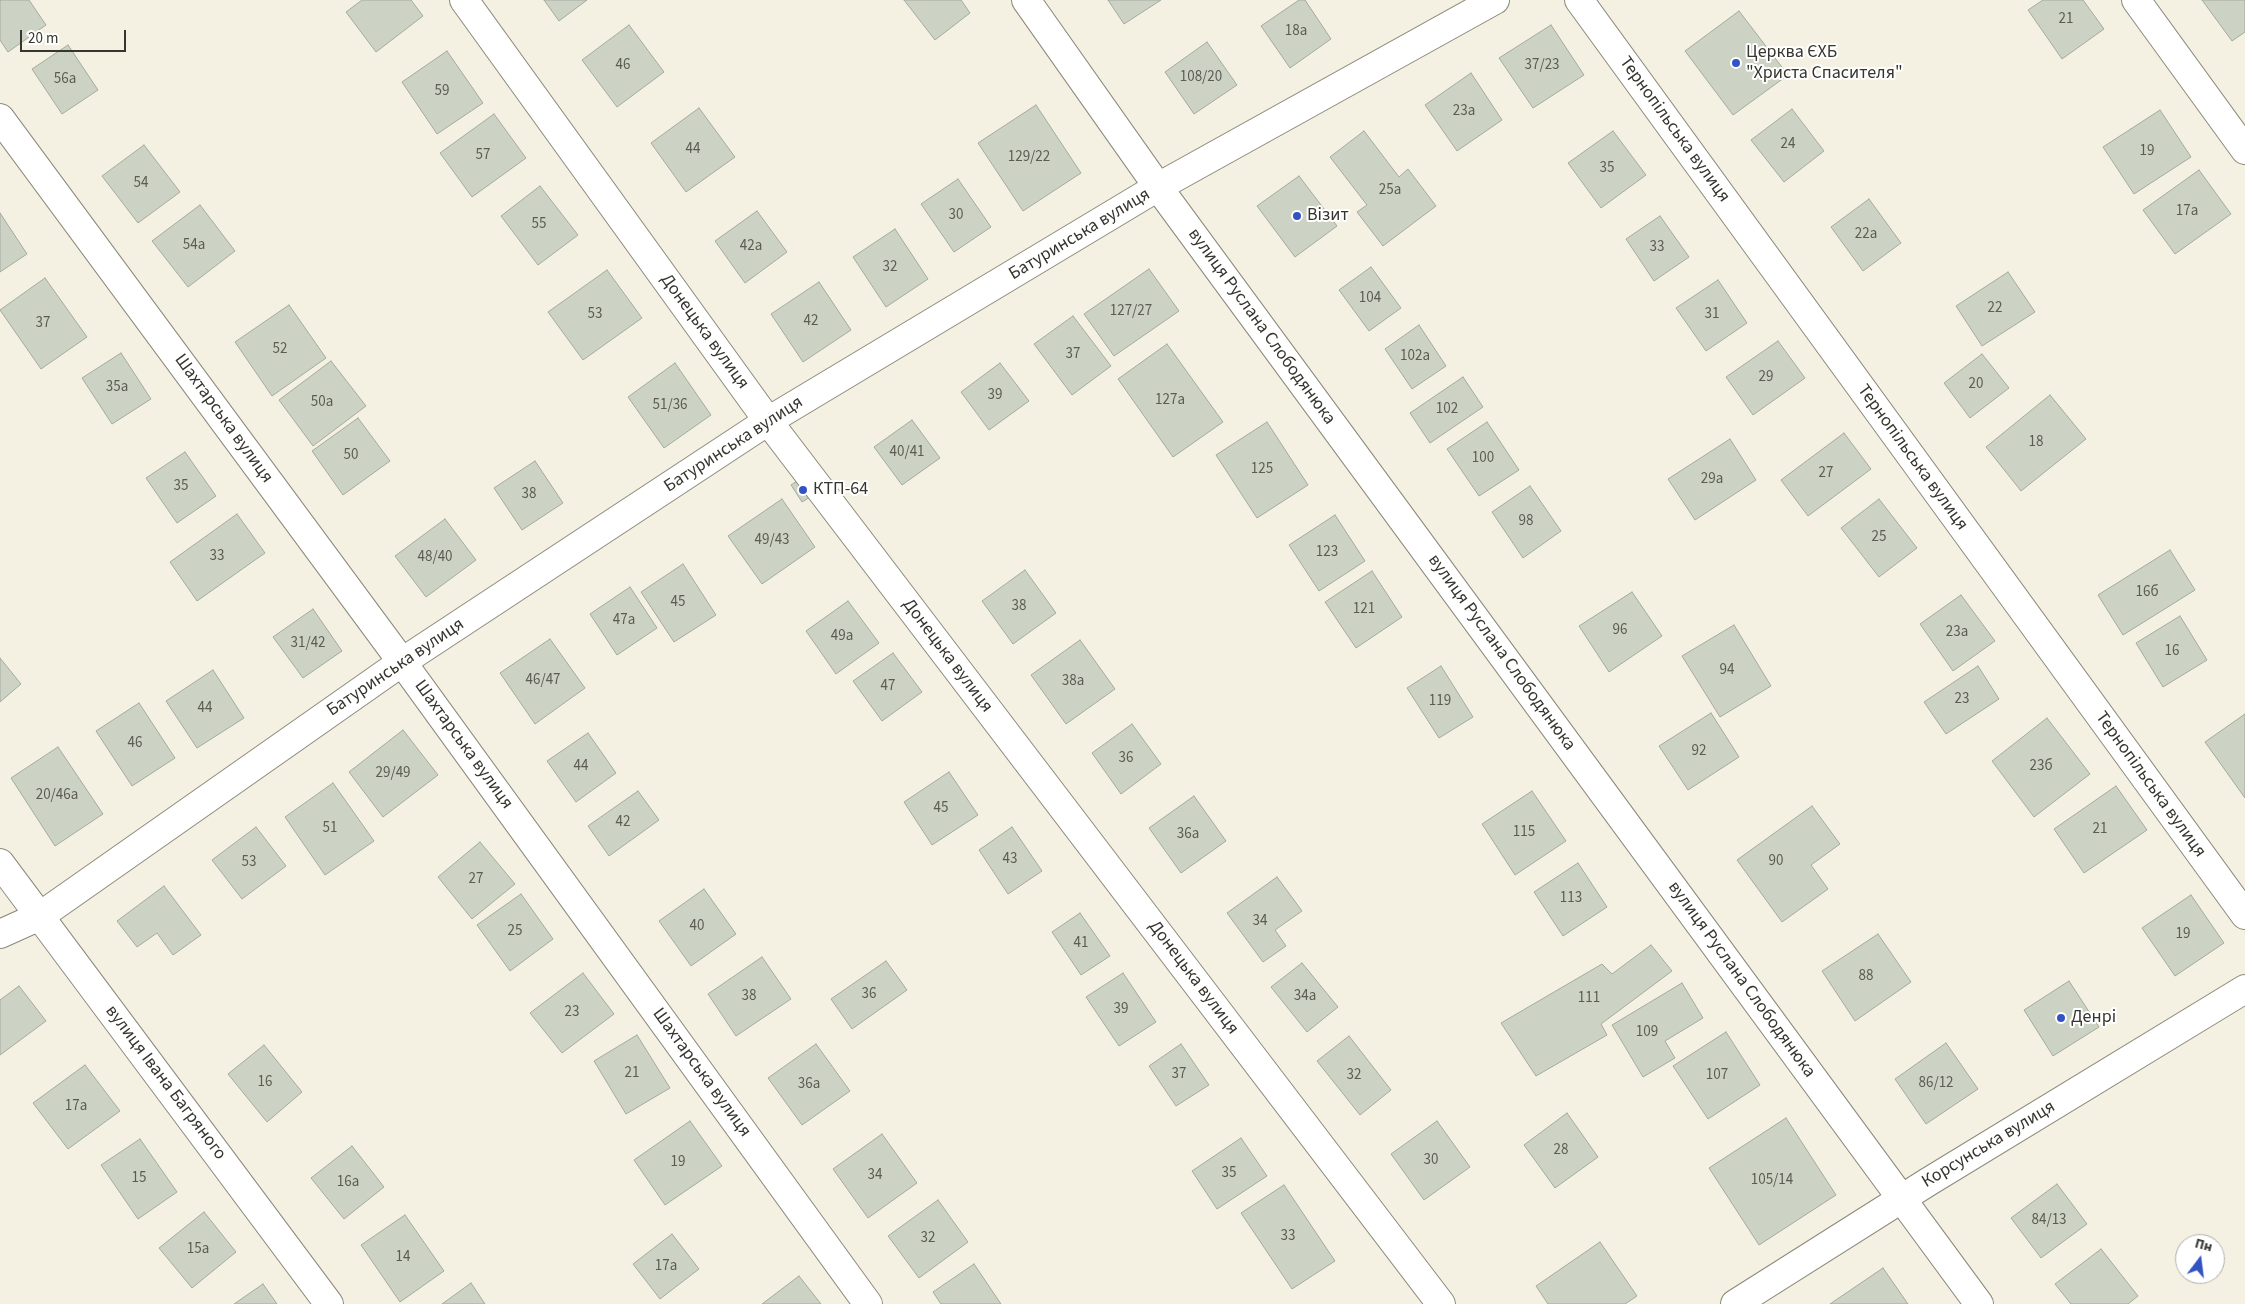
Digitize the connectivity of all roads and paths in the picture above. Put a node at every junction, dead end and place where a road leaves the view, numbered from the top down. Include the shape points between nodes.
1 (464, 0) edge
2 (1026, 0) edge
3 (1495, 0) edge
4 (1579, 0) edge
5 (2136, 0) edge
6 (0, 118) edge
7 (2245, 150) edge
8 (1158, 187) junction
9 (768, 421) junction
10 (402, 662) junction
11 (0, 863) edge
12 (2245, 915) edge
13 (40, 916) junction
14 (0, 934) edge
15 (2245, 989) edge
16 (1901, 1198) junction
17 (329, 1304) edge
18 (868, 1304) edge
19 (1440, 1304) edge
20 (1734, 1304) edge
21 (1980, 1304) edge

1 - 9 street, Донецька вулиця
2 - 8 street, вулиця Руслана Слободянюка
3 - 8 street, Батуринська вулиця
4 - 12 street, Тернопільська вулиця
5 - 7 street
6 - 10 street, Шахтарська вулиця
8 - 9 street, Батуринська вулиця
8 - 16 street, вулиця Руслана Слободянюка
9 - 10 street, Батуринська вулиця
9 - 19 street, Донецька вулиця
10 - 13 street, Батуринська вулиця
10 - 18 street, Шахтарська вулиця
11 - 13 street, вулиця Івана Багряного
13 - 14 street, Батуринська вулиця
13 - 17 street, вулиця Івана Багряного
15 - 16 street, Корсунська вулиця
16 - 20 street, Корсунська вулиця
16 - 21 street, вулиця Руслана Слободянюка

